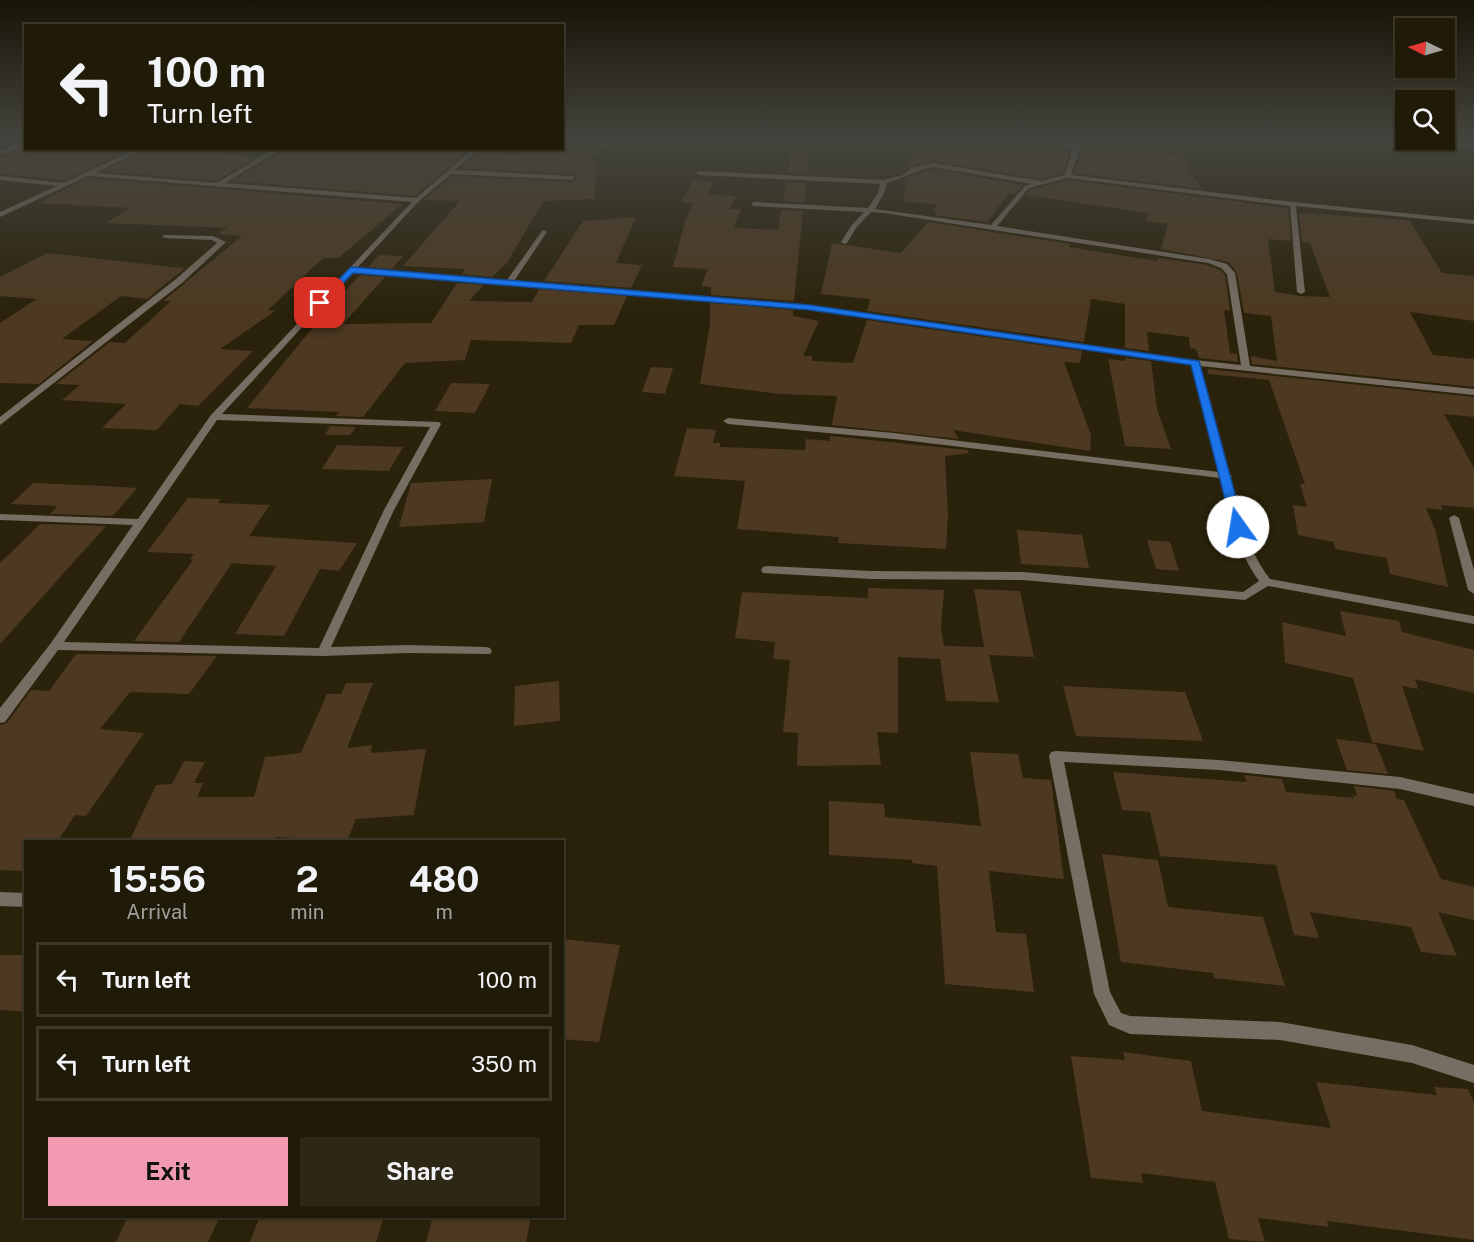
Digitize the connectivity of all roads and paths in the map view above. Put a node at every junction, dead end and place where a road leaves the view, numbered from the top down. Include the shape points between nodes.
1 (41, 197) edge
2 (379, 197) edge
3 (420, 197) edge
4 (881, 197) edge
5 (1018, 197) edge
6 (1236, 197) edge
7 (417, 200) junction
8 (754, 204) dead end
9 (1293, 204) junction
10 (872, 210) junction
11 (0, 215) edge
12 (1474, 222) edge
13 (992, 228) junction
14 (544, 232) dead end
15 (165, 236) dead end
16 (845, 242) dead end
17 (351, 270) junction
18 (509, 283) junction
19 (1301, 292) dead end
20 (1195, 363) junction
21 (1246, 368) junction
22 (1474, 392) edge
23 (214, 417) junction
24 (728, 421) dead end
25 (0, 422) edge
26 (1227, 476) junction
27 (0, 517) edge
28 (1454, 518) dead end
29 (138, 522) junction
30 (767, 570) dead end
31 (1266, 582) junction
32 (1474, 590) edge
33 (1474, 620) edge
34 (55, 646) junction
35 (323, 651) junction
36 (486, 651) dead end
37 (0, 718) edge
38 (1474, 800) edge
39 (0, 899) edge
40 (24, 900) edge
41 (1474, 1074) edge

1 - 11 street
2 - 7 street
3 - 7 street
4 - 10 street
5 - 13 street
6 - 9 street
7 - 17 street
8 - 10 street
9 - 12 street
9 - 19 street
10 - 13 street
10 - 16 street
13 - 21 street via 1224,266 1231,273
14 - 18 street
15 - 25 street via 213,238 222,242
17 - 18 street
17 - 23 street
18 - 20 street via 810,308
20 - 21 street
20 - 26 street
21 - 22 street
23 - 29 street
23 - 35 street via 436,424 389,510
24 - 26 street via 894,436
26 - 31 street via 1238,527 1253,565
27 - 29 street
28 - 32 street
29 - 34 street
30 - 31 street via 1023,576 1245,596
31 - 33 street
34 - 35 street
34 - 37 street
35 - 36 street
38 - 41 street via 1400,783 1219,765 1056,756 1102,994 1115,1019 1130,1025 1280,1031 1413,1054
39 - 40 street

